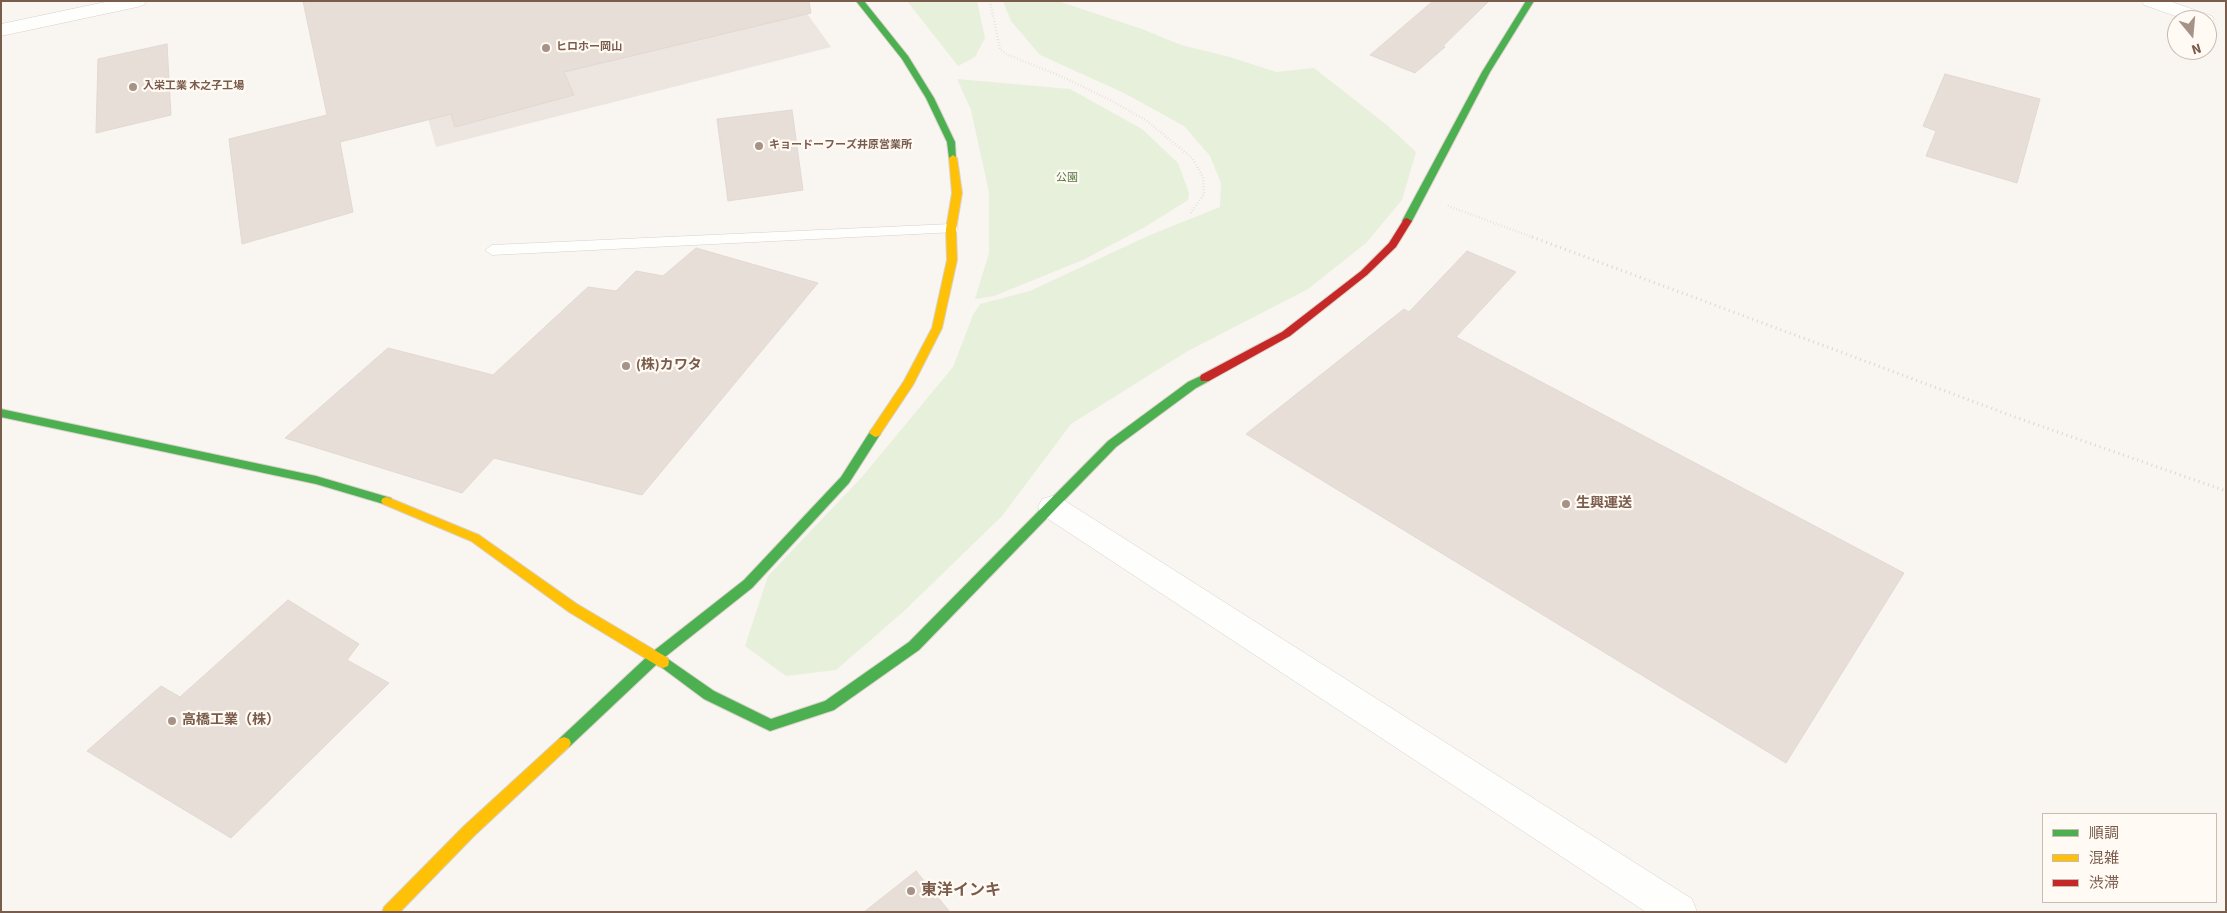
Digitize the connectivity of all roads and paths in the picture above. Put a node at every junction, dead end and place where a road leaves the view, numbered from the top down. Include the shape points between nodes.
1 (137, 1) edge
2 (860, 1) edge
3 (990, 1) edge
4 (1530, 1) edge
5 (2151, 1) edge
6 (2177, 10) edge
7 (1, 30) edge
8 (1421, 196) junction
9 (1190, 214) dead end
10 (951, 229) junction
11 (492, 250) dead end
12 (1, 414) edge
13 (2226, 491) edge
14 (1052, 507) junction
15 (656, 657) junction
16 (389, 912) edge
17 (1679, 912) edge

1 - 7 street
2 - 10 street via 905,58 930,98 951,142 957,193
3 - 9 path via 1000,49 1006,54 1112,101 1147,121 1192,158 1203,177 1204,194
4 - 8 street via 1486,72
5 - 6 street
8 - 13 path via 2006,414
8 - 14 street via 1393,245 1364,272 1286,334 1192,385 1112,444
10 - 11 lane
10 - 15 street via 952,260 937,328 909,382 845,480 748,584
12 - 15 street via 316,480 395,503 475,538 573,608
14 - 15 street via 914,646 829,706 770,725 710,695
14 - 17 street
15 - 16 street via 469,831

